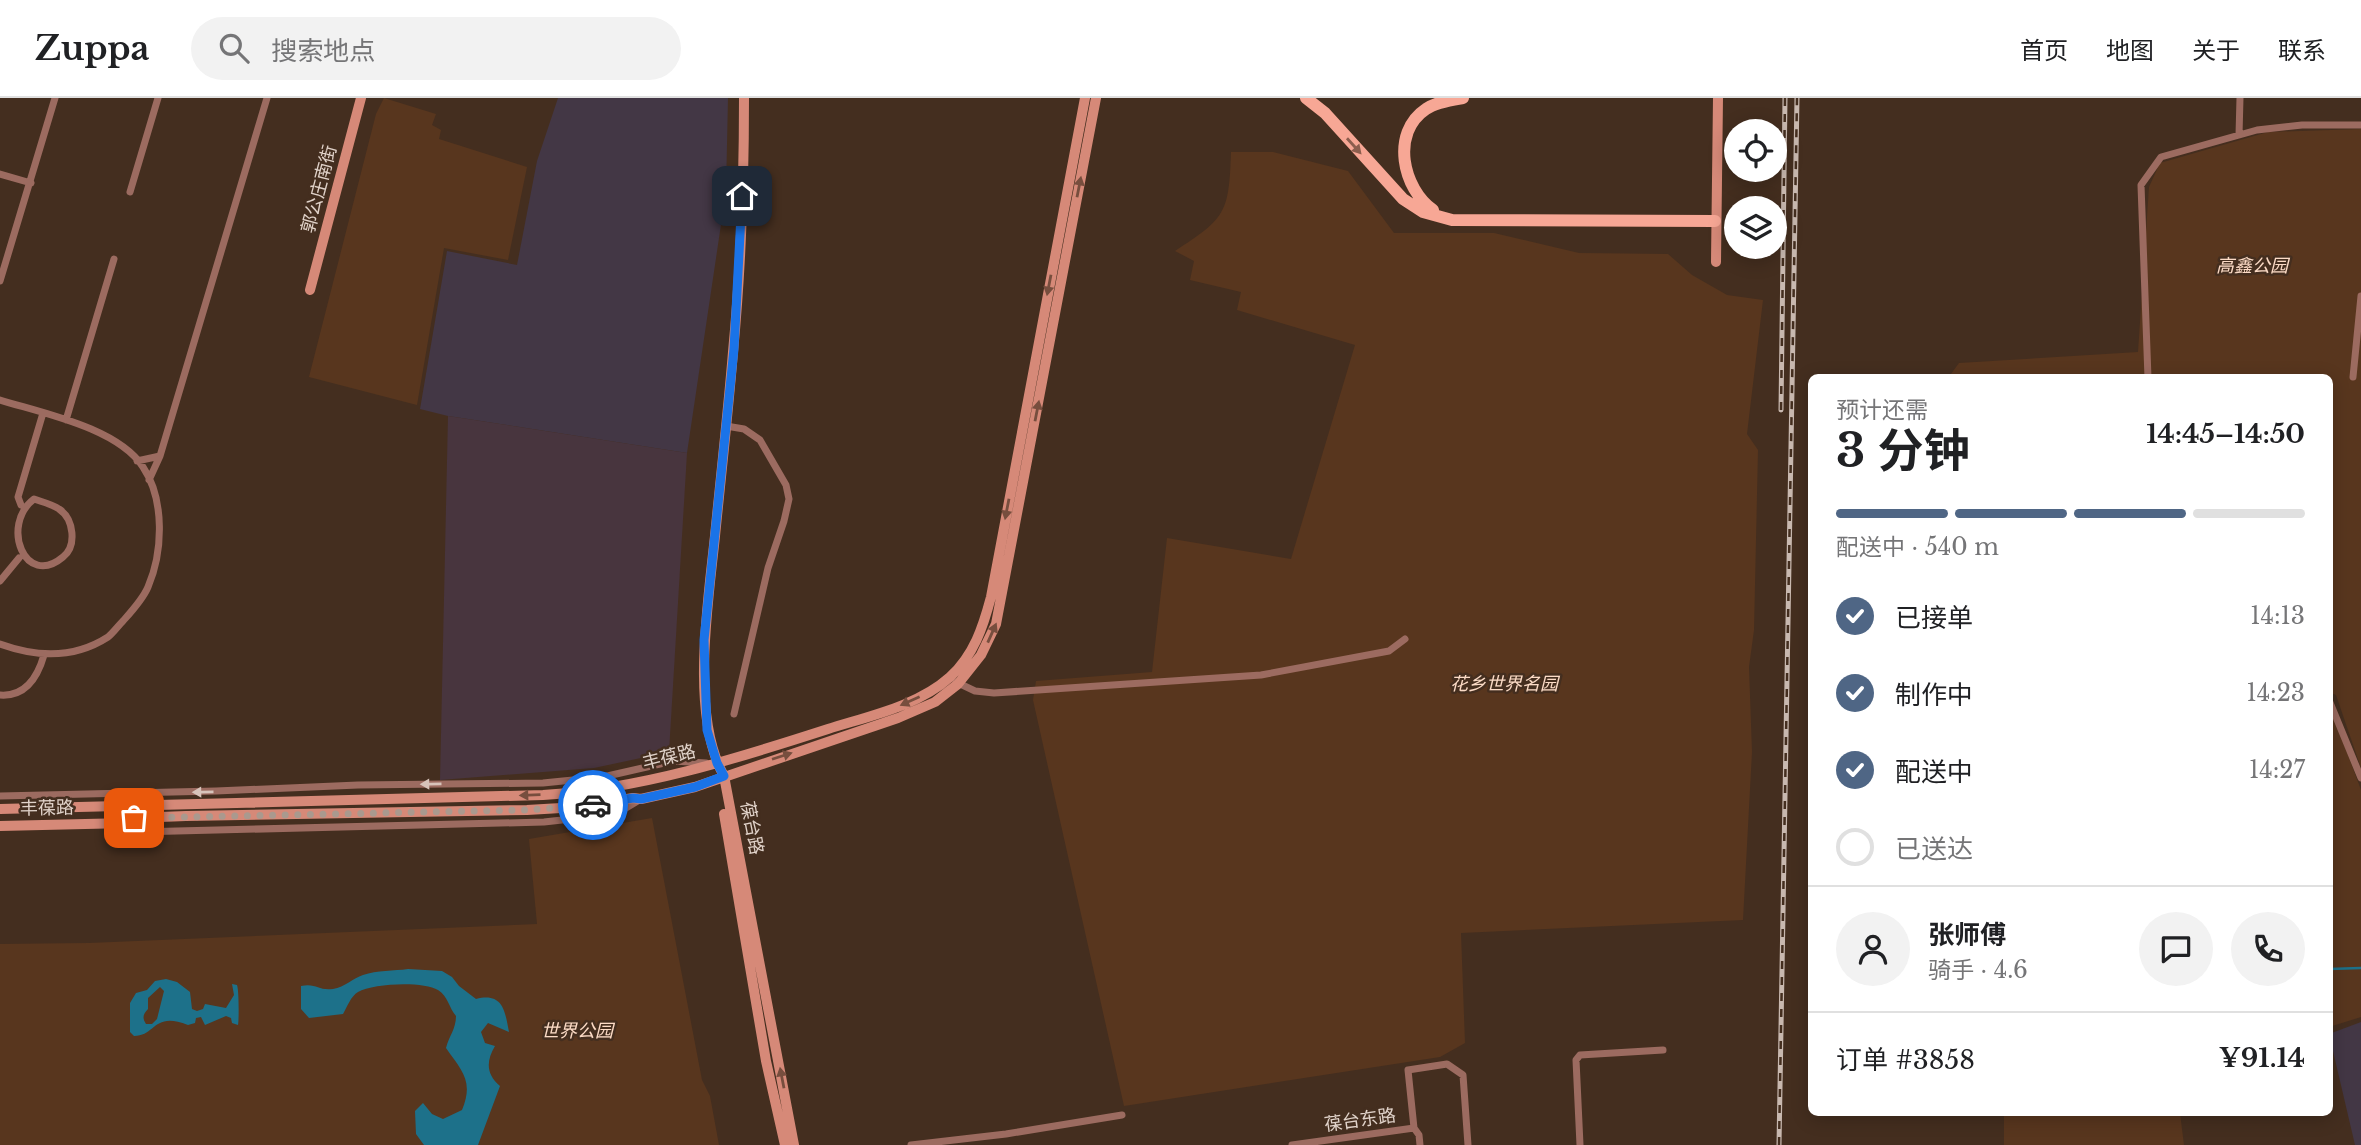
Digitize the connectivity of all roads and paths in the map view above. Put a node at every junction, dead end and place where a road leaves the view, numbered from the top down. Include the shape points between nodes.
1 (55, 98) edge
2 (158, 98) edge
3 (267, 98) edge
4 (361, 98) edge
5 (744, 98) edge
6 (1085, 98) edge
7 (1096, 98) edge
8 (1306, 98) edge
9 (1463, 98) edge
10 (2240, 98) edge
11 (1718, 104) edge
12 (2361, 125) edge
13 (2239, 135) junction
14 (0, 174) edge
15 (31, 183) junction
16 (130, 192) dead end
17 (1452, 220) junction
18 (1715, 221) junction
19 (114, 259) dead end
20 (1716, 262) dead end
21 (0, 281) edge
22 (310, 290) dead end
23 (2361, 296) edge
24 (2359, 325) edge
25 (2148, 374) edge
26 (2353, 377) dead end
27 (0, 400) edge
28 (43, 413) junction
29 (66, 420) junction
30 (726, 426) junction
31 (160, 456) junction
32 (136, 460) junction
33 (149, 480) junction
34 (21, 505) junction
35 (10, 519) dead end
36 (13, 552) dead end
37 (19, 558) junction
38 (0, 581) edge
39 (1405, 639) dead end
40 (0, 644) edge
41 (44, 655) junction
42 (955, 680) junction
43 (0, 695) edge
44 (2333, 709) edge
45 (734, 715) dead end
46 (717, 763) junction
47 (721, 777) junction
48 (2361, 778) edge
49 (0, 796) edge
50 (0, 809) edge
51 (0, 826) edge
52 (1664, 1051) dead end
53 (1122, 1115) dead end
54 (1414, 1128) junction
55 (785, 1145) edge
56 (794, 1145) edge
57 (911, 1145) edge
58 (1292, 1145) edge
59 (1420, 1145) edge
60 (1468, 1145) edge
61 (1580, 1145) edge

1 - 15 street
2 - 16 street
3 - 31 street
4 - 22 main road, 郭公庄南街
5 - 30 main road, 葆台路 via 734,349
6 -> 42 main road via 990,597 978,639
42 -> 7 main road via 981,655 996,624
8 -> 17 main road via 1403,199 1423,212
9 - 17 main road via 1425,110 1406,138 1404,156 1416,194 1430,209
10 - 13 street
11 - 18 main road
12 - 13 street via 2302,125
13 - 25 street via 2161,157 2141,185
14 - 15 street
15 - 21 street
17 - 18 main road
18 - 20 main road
19 - 29 street
23 - 24 street
24 - 26 street
27 - 28 street
28 - 29 street
28 - 34 street via 18,497
29 - 32 street via 101,433
30 - 45 street via 744,429 760,440 789,499
30 - 46 main road, 葆台路 via 704,640 707,730
31 - 32 street
31 - 33 street
32 - 33 street
33 - 41 street via 159,529 158,555 148,588 109,636 85,647
34 - 35 street
34 - 37 street via 34,499 61,510 71,525 72,541 65,556 54,563 34,565
36 - 37 street
37 - 38 street
39 - 42 street via 1389,651 1261,675 994,694 975,691
40 - 41 street
41 - 43 street via 37,676 25,687
42 -> 46 main road, 丰葆路 via 878,714
47 -> 42 main road, 丰葆路 via 898,718 935,702
44 - 48 street
46 - 47 main road, 葆台路
46 -> 49 street via 673,761 543,783
46 -> 50 main road, 丰葆路 via 621,787 568,793
47 - 51 main road, 丰葆路 via 641,799 548,809 186,816 134,818 128,823
47 - 55 main road, 葆台路 via 766,1061
56 -> 47 main road, 葆台路
52 - 61 street via 1580,1055 1576,1060
53 - 57 street
54 - 58 street, 葆台东路
54 - 59 street, 葆台东路
54 - 60 street via 1408,1070 1447,1064 1463,1075

